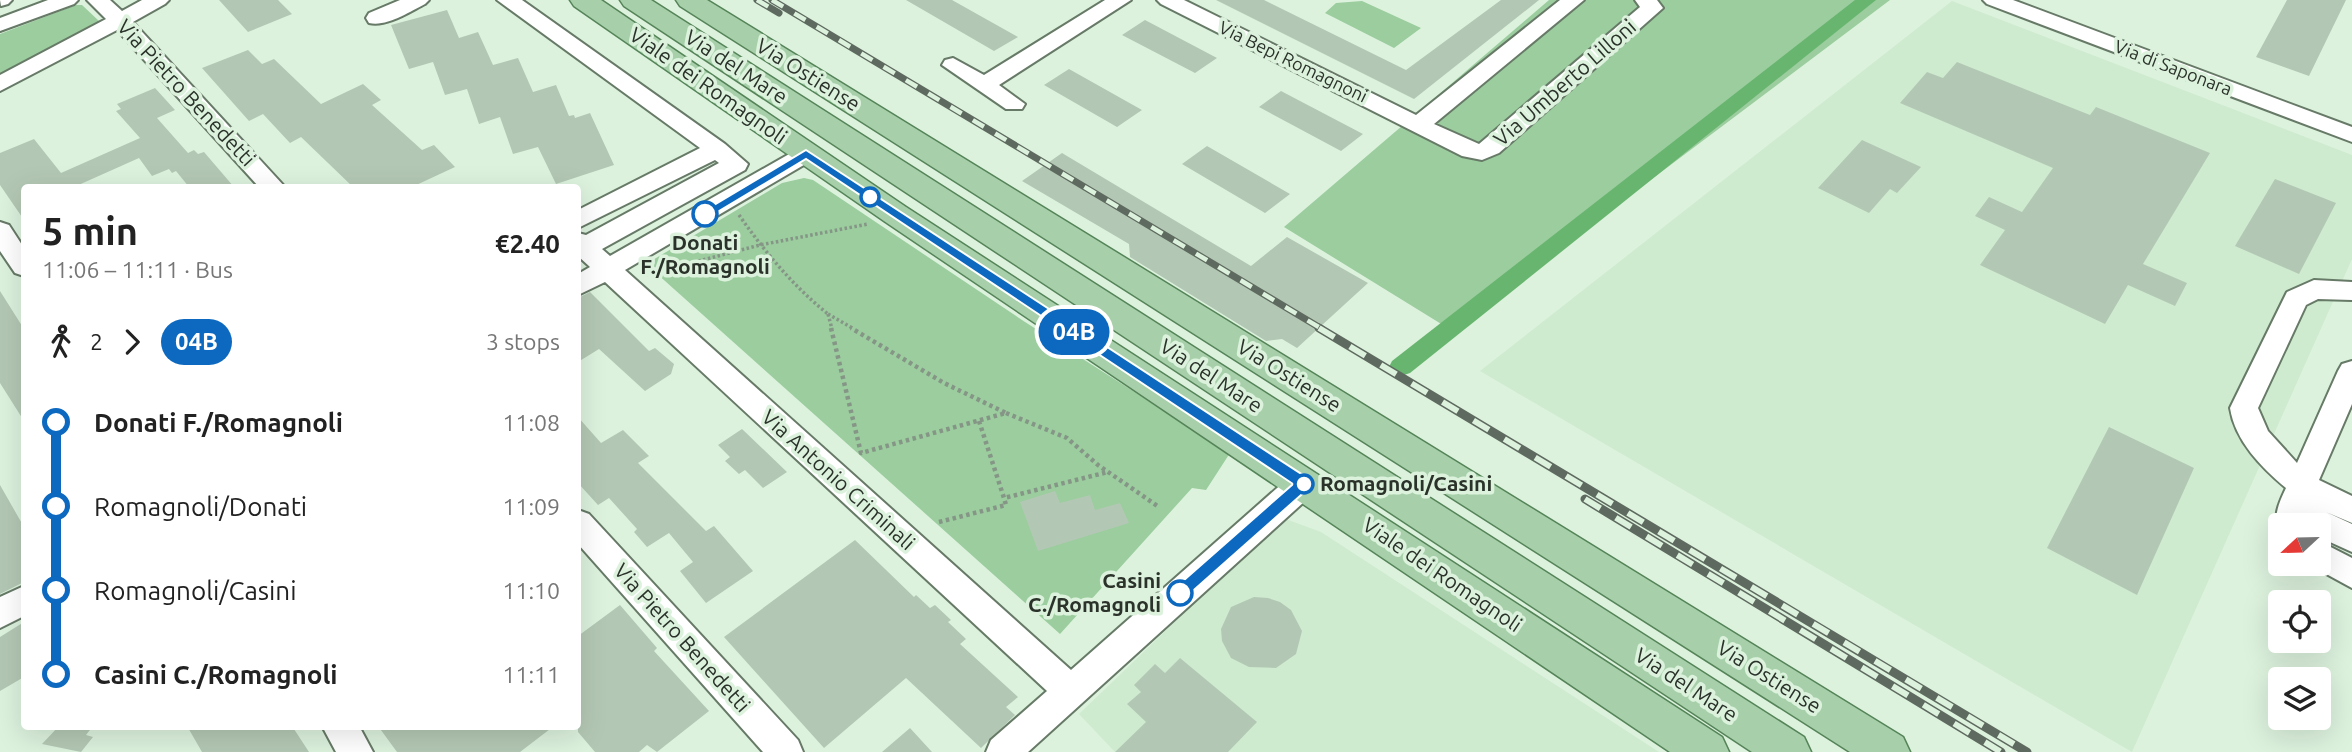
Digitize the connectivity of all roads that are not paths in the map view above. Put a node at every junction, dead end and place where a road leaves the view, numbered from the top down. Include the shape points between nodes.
1 (67, 0) edge
2 (98, 0) edge
3 (158, 0) edge
4 (418, 0) edge
5 (508, 0) edge
6 (583, 0) edge
7 (633, 0) edge
8 (689, 0) edge
9 (1120, 0) edge
10 (1168, 0) edge
11 (1573, 0) edge
12 (1646, 0) edge
13 (1994, 0) edge
14 (377, 18) dead end
15 (120, 21) junction
16 (0, 25) edge
17 (953, 65) dead end
18 (0, 84) edge
19 (983, 85) junction
20 (1014, 104) dead end
21 (1418, 125) junction
22 (2352, 135) edge
23 (717, 149) junction
24 (806, 153) junction
25 (270, 184) edge
26 (581, 218) edge
27 (0, 231) edge
28 (581, 244) edge
29 (581, 246) edge
30 (21, 262) edge
31 (616, 278) junction
32 (581, 285) edge
33 (2352, 291) edge
34 (2352, 371) edge
35 (1304, 484) junction
36 (2296, 506) edge
37 (2352, 510) edge
38 (581, 526) edge
39 (2352, 539) edge
40 (2331, 561) edge
41 (2352, 574) edge
42 (21, 602) edge
43 (0, 614) edge
44 (1070, 690) junction
45 (1831, 716) junction
46 (342, 730) edge
47 (356, 752) edge
48 (786, 752) edge
49 (1003, 752) edge
50 (1707, 752) edge
51 (1789, 752) edge
52 (1888, 752) edge
53 (1900, 752) edge

1 - 16 street
2 - 15 street, Via Pietro Benedetti
3 - 15 street
4 - 14 street
5 - 23 street
6 - 24 main road, Viale dei Romagnoli
7 - 51 main road, Via del Mare
8 - 45 main road, Via Ostiense
9 - 19 street
10 - 21 street, Via Bepi Romagnoni
11 - 21 street
12 - 21 street, Via Umberto Lilloni via 1652,8 1487,151 1470,150
13 - 22 street, Via di Saponara
15 - 18 street
15 - 25 street, Via Pietro Benedetti
17 - 19 street
19 - 20 street
23 - 26 street
23 - 28 street via 736,164
24 - 31 street via 728,200
24 - 35 main road, Viale dei Romagnoli
27 - 30 street
29 - 31 street, Via Antonio Criminali
31 - 32 street
31 - 44 street, Via Antonio Criminali
33 - 36 street via 2314,289 2300,294 2244,408 2251,431
34 - 36 street
35 - 44 street
35 - 50 main road, Viale dei Romagnoli
36 - 37 street
36 - 39 street
38 - 48 street, Via Pietro Benedetti
40 - 41 street
42 - 43 street
44 - 49 street
45 - 52 main road, Via Ostiense
45 - 53 main road
46 - 47 street

